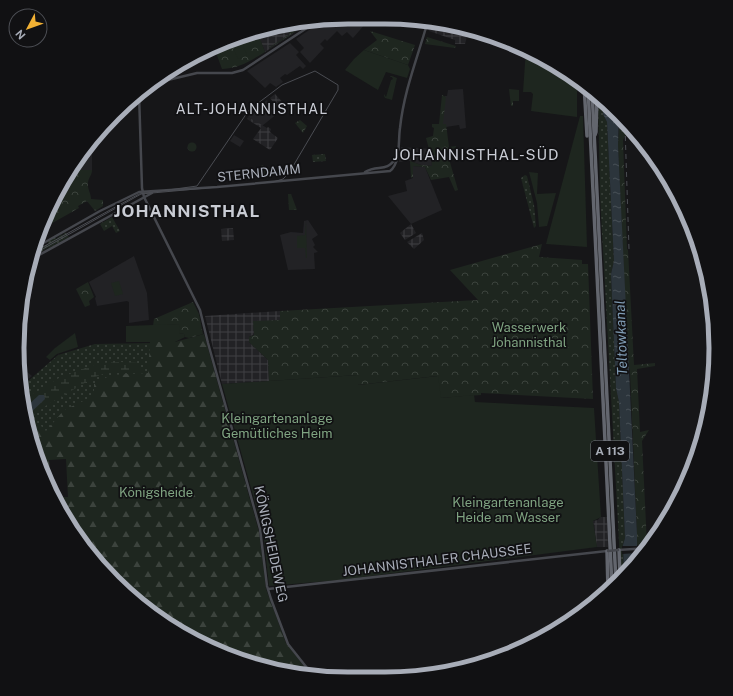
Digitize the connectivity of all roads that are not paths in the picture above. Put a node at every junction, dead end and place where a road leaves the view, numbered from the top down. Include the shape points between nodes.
1 (309, 27) edge
2 (427, 27) edge
3 (166, 80) edge
4 (584, 93) edge
5 (588, 96) edge
6 (592, 99) edge
7 (139, 100) edge
8 (597, 102) edge
9 (594, 136) junction
10 (590, 144) junction
11 (142, 192) junction
12 (155, 192) junction
13 (144, 197) junction
14 (41, 245) edge
15 (37, 256) edge
16 (639, 549) edge
17 (620, 550) junction
18 (607, 551) junction
19 (620, 571) edge
20 (616, 575) edge
21 (612, 579) edge
22 (608, 583) edge
23 (268, 588) junction
24 (308, 669) edge

1 - 3 street via 243,70 197,73
2 - 12 street, STERNDAMM via 406,89 396,164 390,171
4 - 10 highway
5 - 10 highway, A 113
6 - 9 highway, A 113
7 - 11 street, KÖNIGSHEIDEWEG
8 - 9 highway
9 - 20 highway, A 113
10 - 21 highway, A 113
11 - 12 street, STERNDAMM
11 - 13 street, KÖNIGSHEIDEWEG
11 - 14 street, STERNDAMM via 100,211
12 - 13 street, STERNDAMM
13 - 15 street, STERNDAMM
13 - 23 street, KÖNIGSHEIDEWEG via 202,315 209,349 261,532
16 - 17 street
17 - 18 street, JOHANNISTHALER CHAUSSEE, bridge
17 - 19 highway
18 - 22 highway
18 - 23 street, JOHANNISTHALER CHAUSSEE
23 - 24 street, KÖNIGSHEIDEWEG via 285,640

